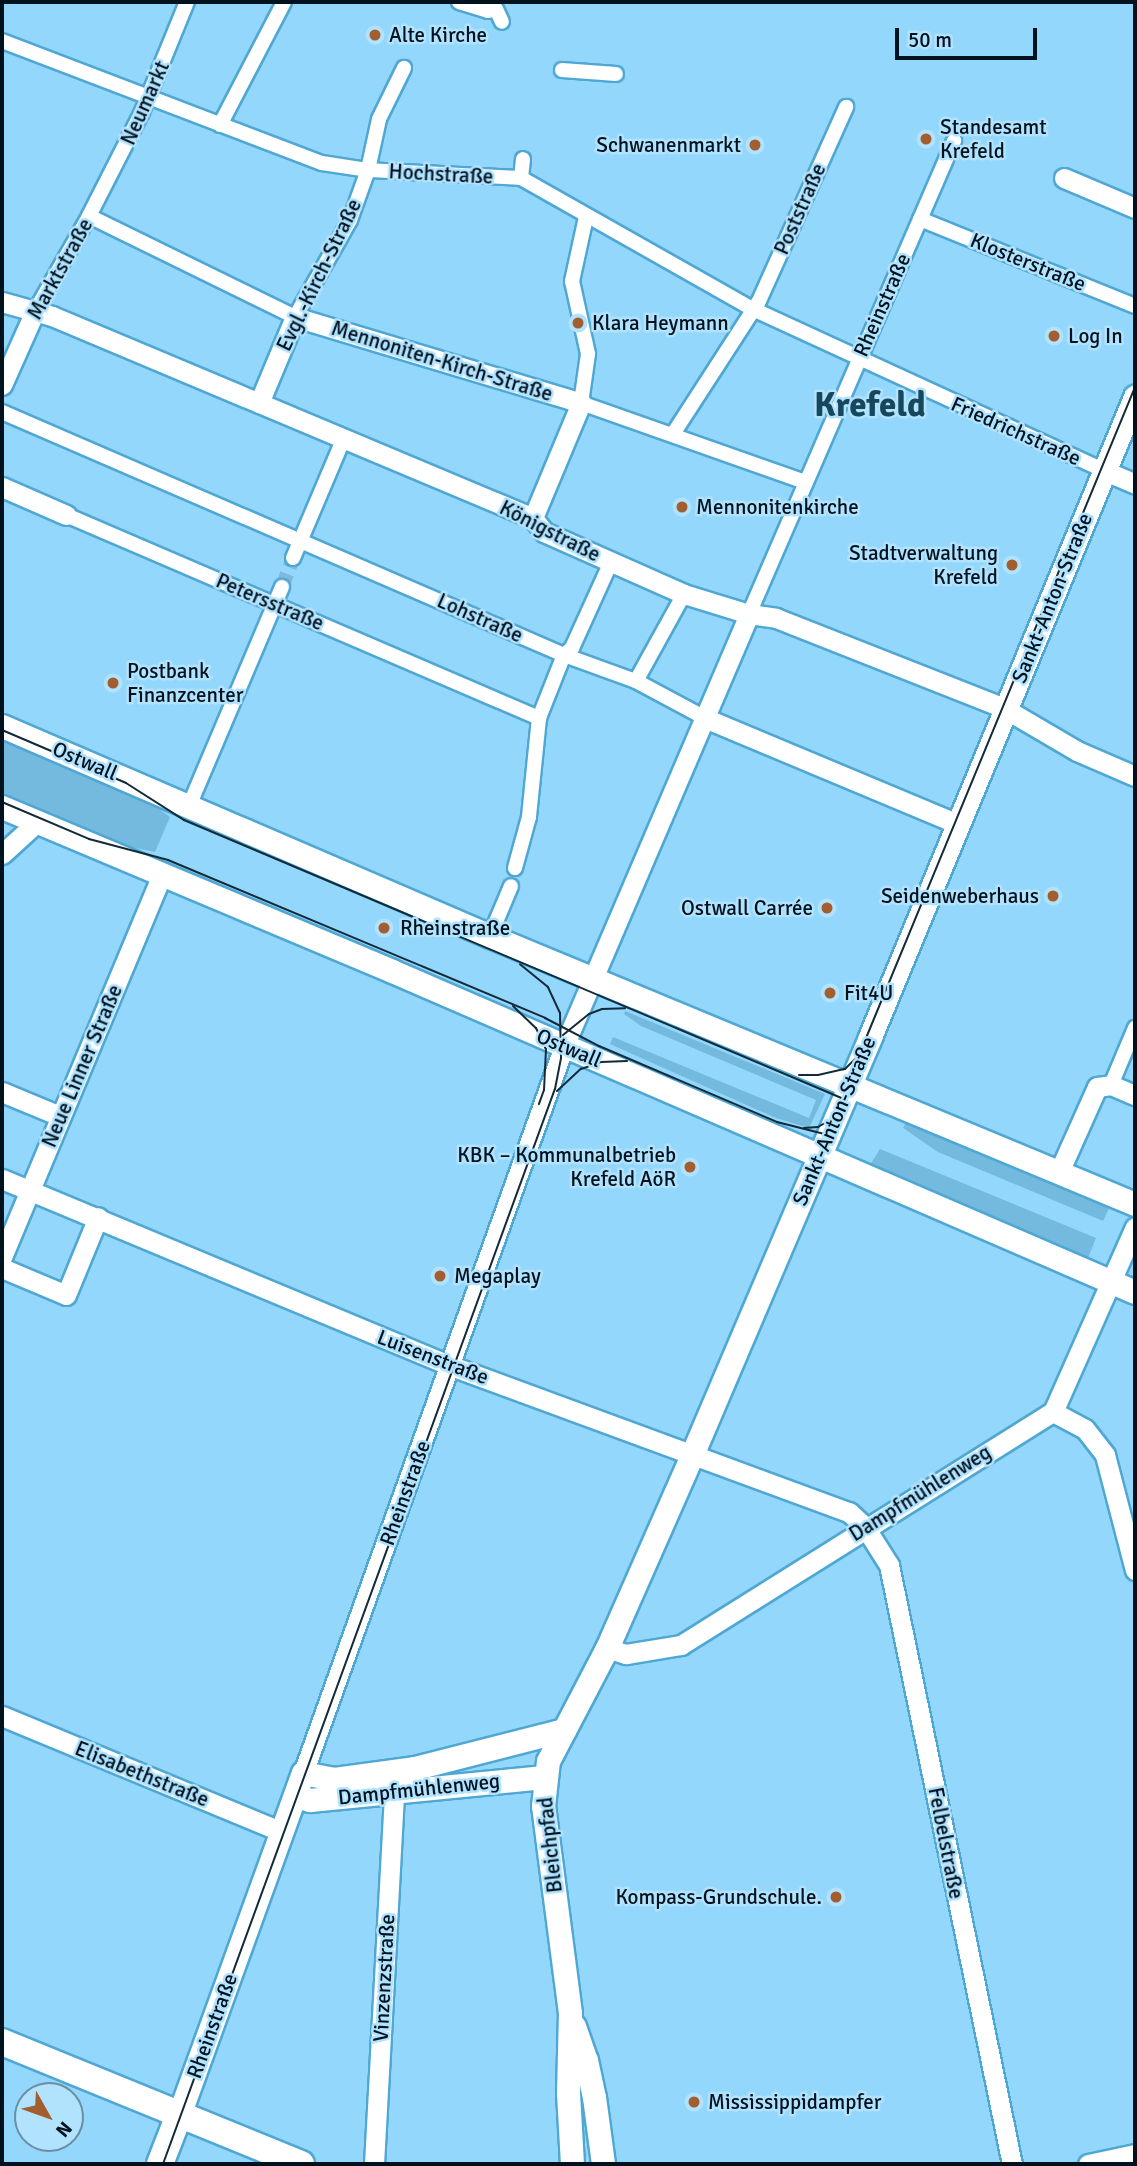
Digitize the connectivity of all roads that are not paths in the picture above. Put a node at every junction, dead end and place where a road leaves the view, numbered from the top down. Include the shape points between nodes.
1 (187, 2) edge
2 (284, 2) edge
3 (459, 2) edge
4 (501, 11) edge
5 (2, 41) edge
6 (404, 68) dead end
7 (562, 70) dead end
8 (616, 74) dead end
9 (149, 98) junction
10 (846, 107) dead end
11 (220, 125) junction
12 (954, 141) dead end
13 (121, 155) joint
14 (523, 159) dead end
15 (368, 170) junction
16 (521, 178) junction
17 (1064, 178) dead end
18 (1135, 208) edge
19 (89, 216) junction
20 (586, 217) junction
21 (920, 219) junction
22 (2, 302) edge
23 (1135, 306) edge
24 (753, 309) junction
25 (34, 313) junction
26 (295, 317) junction
27 (858, 360) junction
28 (2, 385) edge
29 (1135, 397) edge
30 (259, 403) junction
31 (581, 403) junction
32 (2, 412) edge
33 (673, 434) junction
34 (344, 439) junction
35 (1104, 471) junction
36 (805, 482) junction
37 (1135, 484) edge
38 (2, 487) edge
39 (65, 515) joint
40 (533, 518) junction
41 (301, 540) junction
42 (293, 558) tunnel mouth
43 (611, 562) junction
44 (282, 587) tunnel mouth
45 (684, 594) junction
46 (276, 604) junction
47 (749, 614) junction
48 (564, 655) junction
49 (636, 681) junction
50 (1005, 711) junction
51 (538, 719) junction
52 (707, 719) junction
53 (2, 726) edge
54 (1135, 776) edge
55 (189, 806) junction
56 (2, 807) edge
57 (37, 822) junction
58 (958, 824) junction
59 (2, 854) edge
60 (515, 868) dead end
61 (162, 874) junction
62 (511, 886) dead end
63 (490, 936) junction
64 (592, 977) junction
65 (1135, 1028) edge
66 (564, 1046) junction
67 (1111, 1085) junction
68 (850, 1086) junction
69 (2, 1092) edge
70 (1135, 1095) edge
71 (60, 1116) junction
72 (819, 1154) junction
73 (1059, 1172) junction
74 (2, 1179) edge
75 (29, 1191) junction
76 (1135, 1204) edge
77 (98, 1217) junction
78 (1135, 1227) edge
79 (2, 1257) edge
80 (2, 1268) edge
81 (1112, 1282) junction
82 (1135, 1292) edge
83 (450, 1366) junction
84 (1053, 1412) junction
85 (692, 1455) junction
86 (865, 1527) junction
87 (1135, 1570) edge
88 (607, 1648) junction
89 (2, 1716) edge
90 (564, 1730) junction
91 (303, 1773) junction
92 (544, 1777) junction
93 (394, 1792) junction
94 (295, 1796) junction
95 (282, 1832) junction
96 (570, 2013) junction
97 (2, 2042) edge
98 (179, 2115) junction
99 (1135, 2154) edge
100 (160, 2164) edge
101 (301, 2164) edge
102 (374, 2164) edge
103 (572, 2164) edge
104 (603, 2164) edge
105 (1012, 2164) edge
106 (1088, 2164) edge

1 - 9 street, Neumarkt
2 - 11 street
3 - 4 street
5 - 9 street, Hochstraße
6 - 15 street, Evgl.-Kirch-Straße via 379,119
7 - 8 street
9 - 11 street, Hochstraße
9 - 13 street, Neumarkt
10 - 24 street, Poststraße
11 - 15 street, Hochstraße via 322,163
12 - 21 street, Rheinstraße
13 - 19 street, Marktstraße
14 - 16 street
15 - 16 street, Hochstraße
15 - 26 street, Evgl.-Kirch-Straße via 350,220
16 - 20 street, Hochstraße
17 - 18 street
19 - 25 street, Marktstraße
19 - 26 street, Mennoniten-Kirch-Straße
20 - 24 street, Hochstraße
20 - 31 street via 572,281 588,354
21 - 23 street, Klosterstraße
21 - 27 street, Rheinstraße
22 - 25 street, Königstraße
24 - 27 street, Hochstraße
24 - 33 street, Poststraße
25 - 28 street, Marktstraße
25 - 30 street, Königstraße
26 - 30 street, Evgl.-Kirch-Straße
26 - 31 street, Mennoniten-Kirch-Straße
27 - 35 street, Friedrichstraße
27 - 36 street, Rheinstraße
29 - 35 street, Sankt-Anton-Straße
30 - 34 street, Königstraße
31 - 33 street, Mennoniten-Kirch-Straße
31 - 40 street
32 - 41 street, Lohstraße
33 - 36 street, Mennoniten-Kirch-Straße
34 - 40 street, Königstraße
34 - 41 street
35 - 37 street, Friedrichstraße
35 - 50 street, Sankt-Anton-Straße
36 - 47 street, Rheinstraße
38 - 39 street, Petersstraße
39 - 46 street, Petersstraße
40 - 43 street, Königstraße via 544,532
41 - 42 street
41 - 48 street, Lohstraße
43 - 45 street, Königstraße
43 - 48 street via 572,648
44 - 46 street
45 - 47 street, Königstraße
45 - 49 street
46 - 51 street, Petersstraße
46 - 55 street
47 - 50 street, Königstraße via 776,618
47 - 52 street, Rheinstraße
48 - 49 street, Lohstraße
48 - 51 street
49 - 52 street, Lohstraße
50 - 54 street, Königstraße via 1077,751
50 - 58 street, Sankt-Anton-Straße
51 - 60 street via 529,817
52 - 58 street, Lohstraße
52 - 64 street, Rheinstraße
53 - 55 street, Ostwall
55 - 63 street, Ostwall
56 - 57 street, Ostwall
57 - 59 street
57 - 61 street, Ostwall
58 - 68 street, Sankt-Anton-Straße
61 - 66 street, Ostwall
61 - 71 street, Neue Linner Straße
62 - 63 street
63 - 64 street, Ostwall
64 - 66 street, Rheinstraße
64 - 68 street, Ostwall
65 - 67 street
66 - 72 street, Ostwall
66 - 83 street, Rheinstraße
67 - 70 street
67 - 73 street via 1097,1087
68 - 72 street, Sankt-Anton-Straße
68 - 73 street, Ostwall
69 - 71 street
71 - 75 street, Neue Linner Straße
72 - 81 street, Ostwall
72 - 85 street, Sankt-Anton-Straße
73 - 76 street, Ostwall
74 - 75 street, Luisenstraße
75 - 77 street, Luisenstraße
75 - 79 street, Neue Linner Straße
77 - 80 street via 66,1294
77 - 83 street, Luisenstraße
78 - 81 street
81 - 82 street, Ostwall
81 - 84 street
83 - 85 street, Luisenstraße
83 - 91 street, Rheinstraße
84 - 86 street, Dampfmühlenweg
84 - 87 street via 1085,1429 1105,1455
85 - 86 street, Luisenstraße via 849,1511
85 - 88 street, Sankt-Anton-Straße
86 - 88 street, Dampfmühlenweg via 681,1645 626,1654
86 - 105 street, Felbelstraße via 889,1565
88 - 90 street, Bleichpfad
89 - 95 street, Elisabethstraße
90 - 91 street, Dampfmühlenweg via 415,1768 334,1779
90 - 92 street, Bleichpfad
91 - 94 street, Rheinstraße
92 - 93 street, Dampfmühlenweg
92 - 96 street, Bleichpfad via 543,1806
93 - 94 street, Dampfmühlenweg via 310,1800
93 - 102 street, Vinzenzstraße
94 - 95 street, Rheinstraße
95 - 98 street, Rheinstraße
96 - 103 street, Bleichpfad
96 - 104 street, Bleichpfad via 586,2060
97 - 98 main road
98 - 100 main road
98 - 101 main road
99 - 106 street

